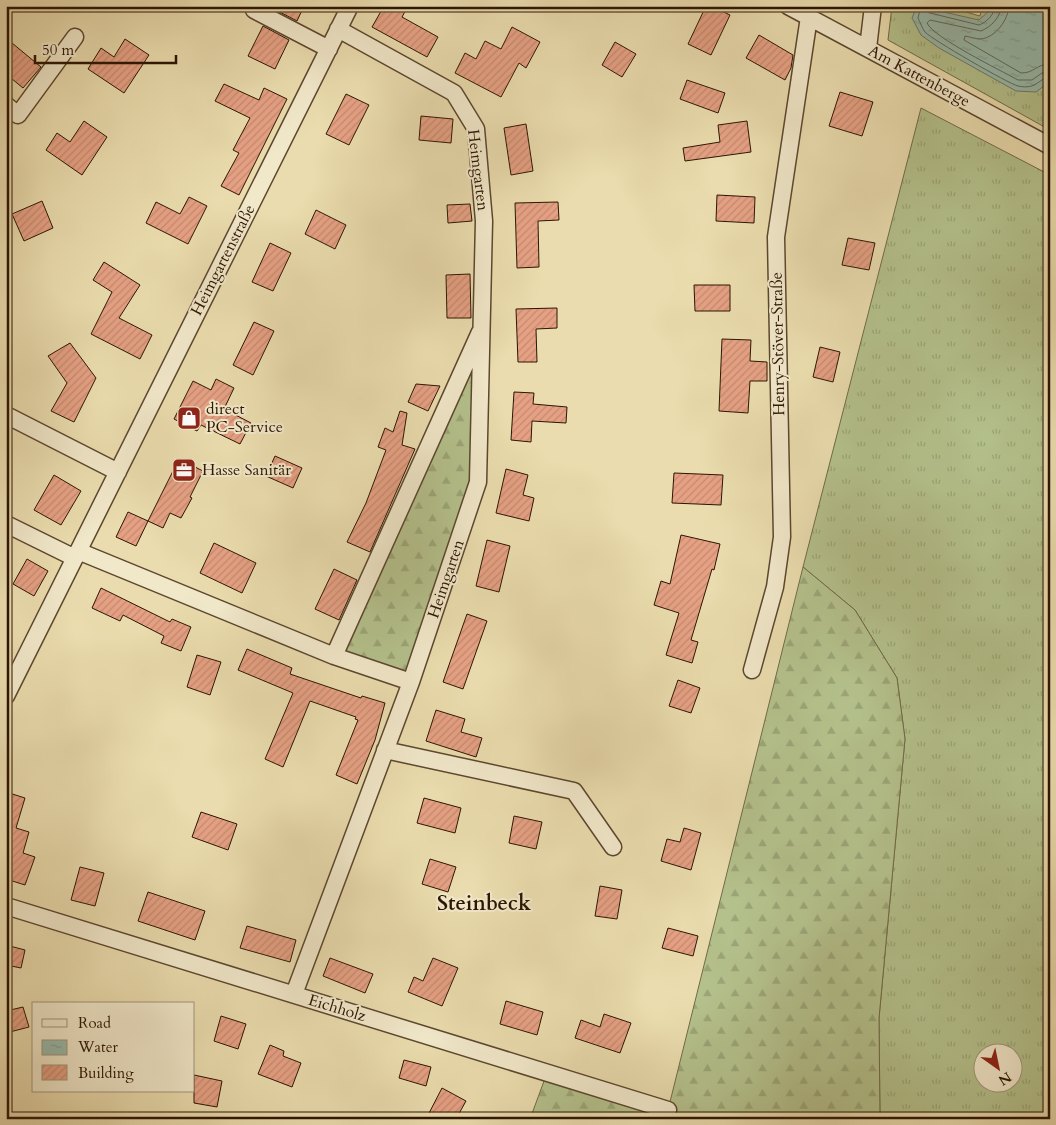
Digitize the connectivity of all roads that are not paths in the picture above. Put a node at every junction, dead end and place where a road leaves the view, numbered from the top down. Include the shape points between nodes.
1 (350, 6) edge
2 (788, 6) edge
3 (873, 6) edge
4 (254, 10) dead end
5 (809, 17) junction
6 (338, 29) junction
7 (75, 37) dead end
8 (868, 48) junction
9 (329, 49) junction
10 (6, 105) edge
11 (1050, 146) edge
12 (483, 325) junction
13 (6, 415) edge
14 (118, 472) junction
15 (6, 524) edge
16 (76, 554) junction
17 (334, 656) junction
18 (752, 670) dead end
19 (411, 682) junction
20 (6, 696) edge
21 (385, 750) junction
22 (613, 847) dead end
23 (6, 906) edge
24 (294, 994) junction
25 (668, 1110) dead end

1 - 6 street, Heimgartenstraße
2 - 5 street, Am Kattenberge
3 - 8 street
4 - 9 street
5 - 8 street, Am Kattenberge
5 - 18 street, Henry-Stöver-Straße via 776,236 782,536 775,586
6 - 9 street, Heimgartenstraße
6 - 12 street, Heimgarten via 454,92 476,129 484,221
7 - 10 street via 18,115
8 - 11 street, Am Kattenberge
9 - 14 street, Heimgartenstraße
12 - 17 street, Heimgarten
12 - 19 street, Heimgarten via 478,482
13 - 14 street
14 - 16 street, Heimgartenstraße
15 - 16 street
16 - 17 street
16 - 20 street, Heimgartenstraße
17 - 19 street
19 - 21 street, Heimgarten
21 - 22 street via 574,791
21 - 24 street, Heimgarten
23 - 24 street, Eichholz
24 - 25 street, Eichholz

